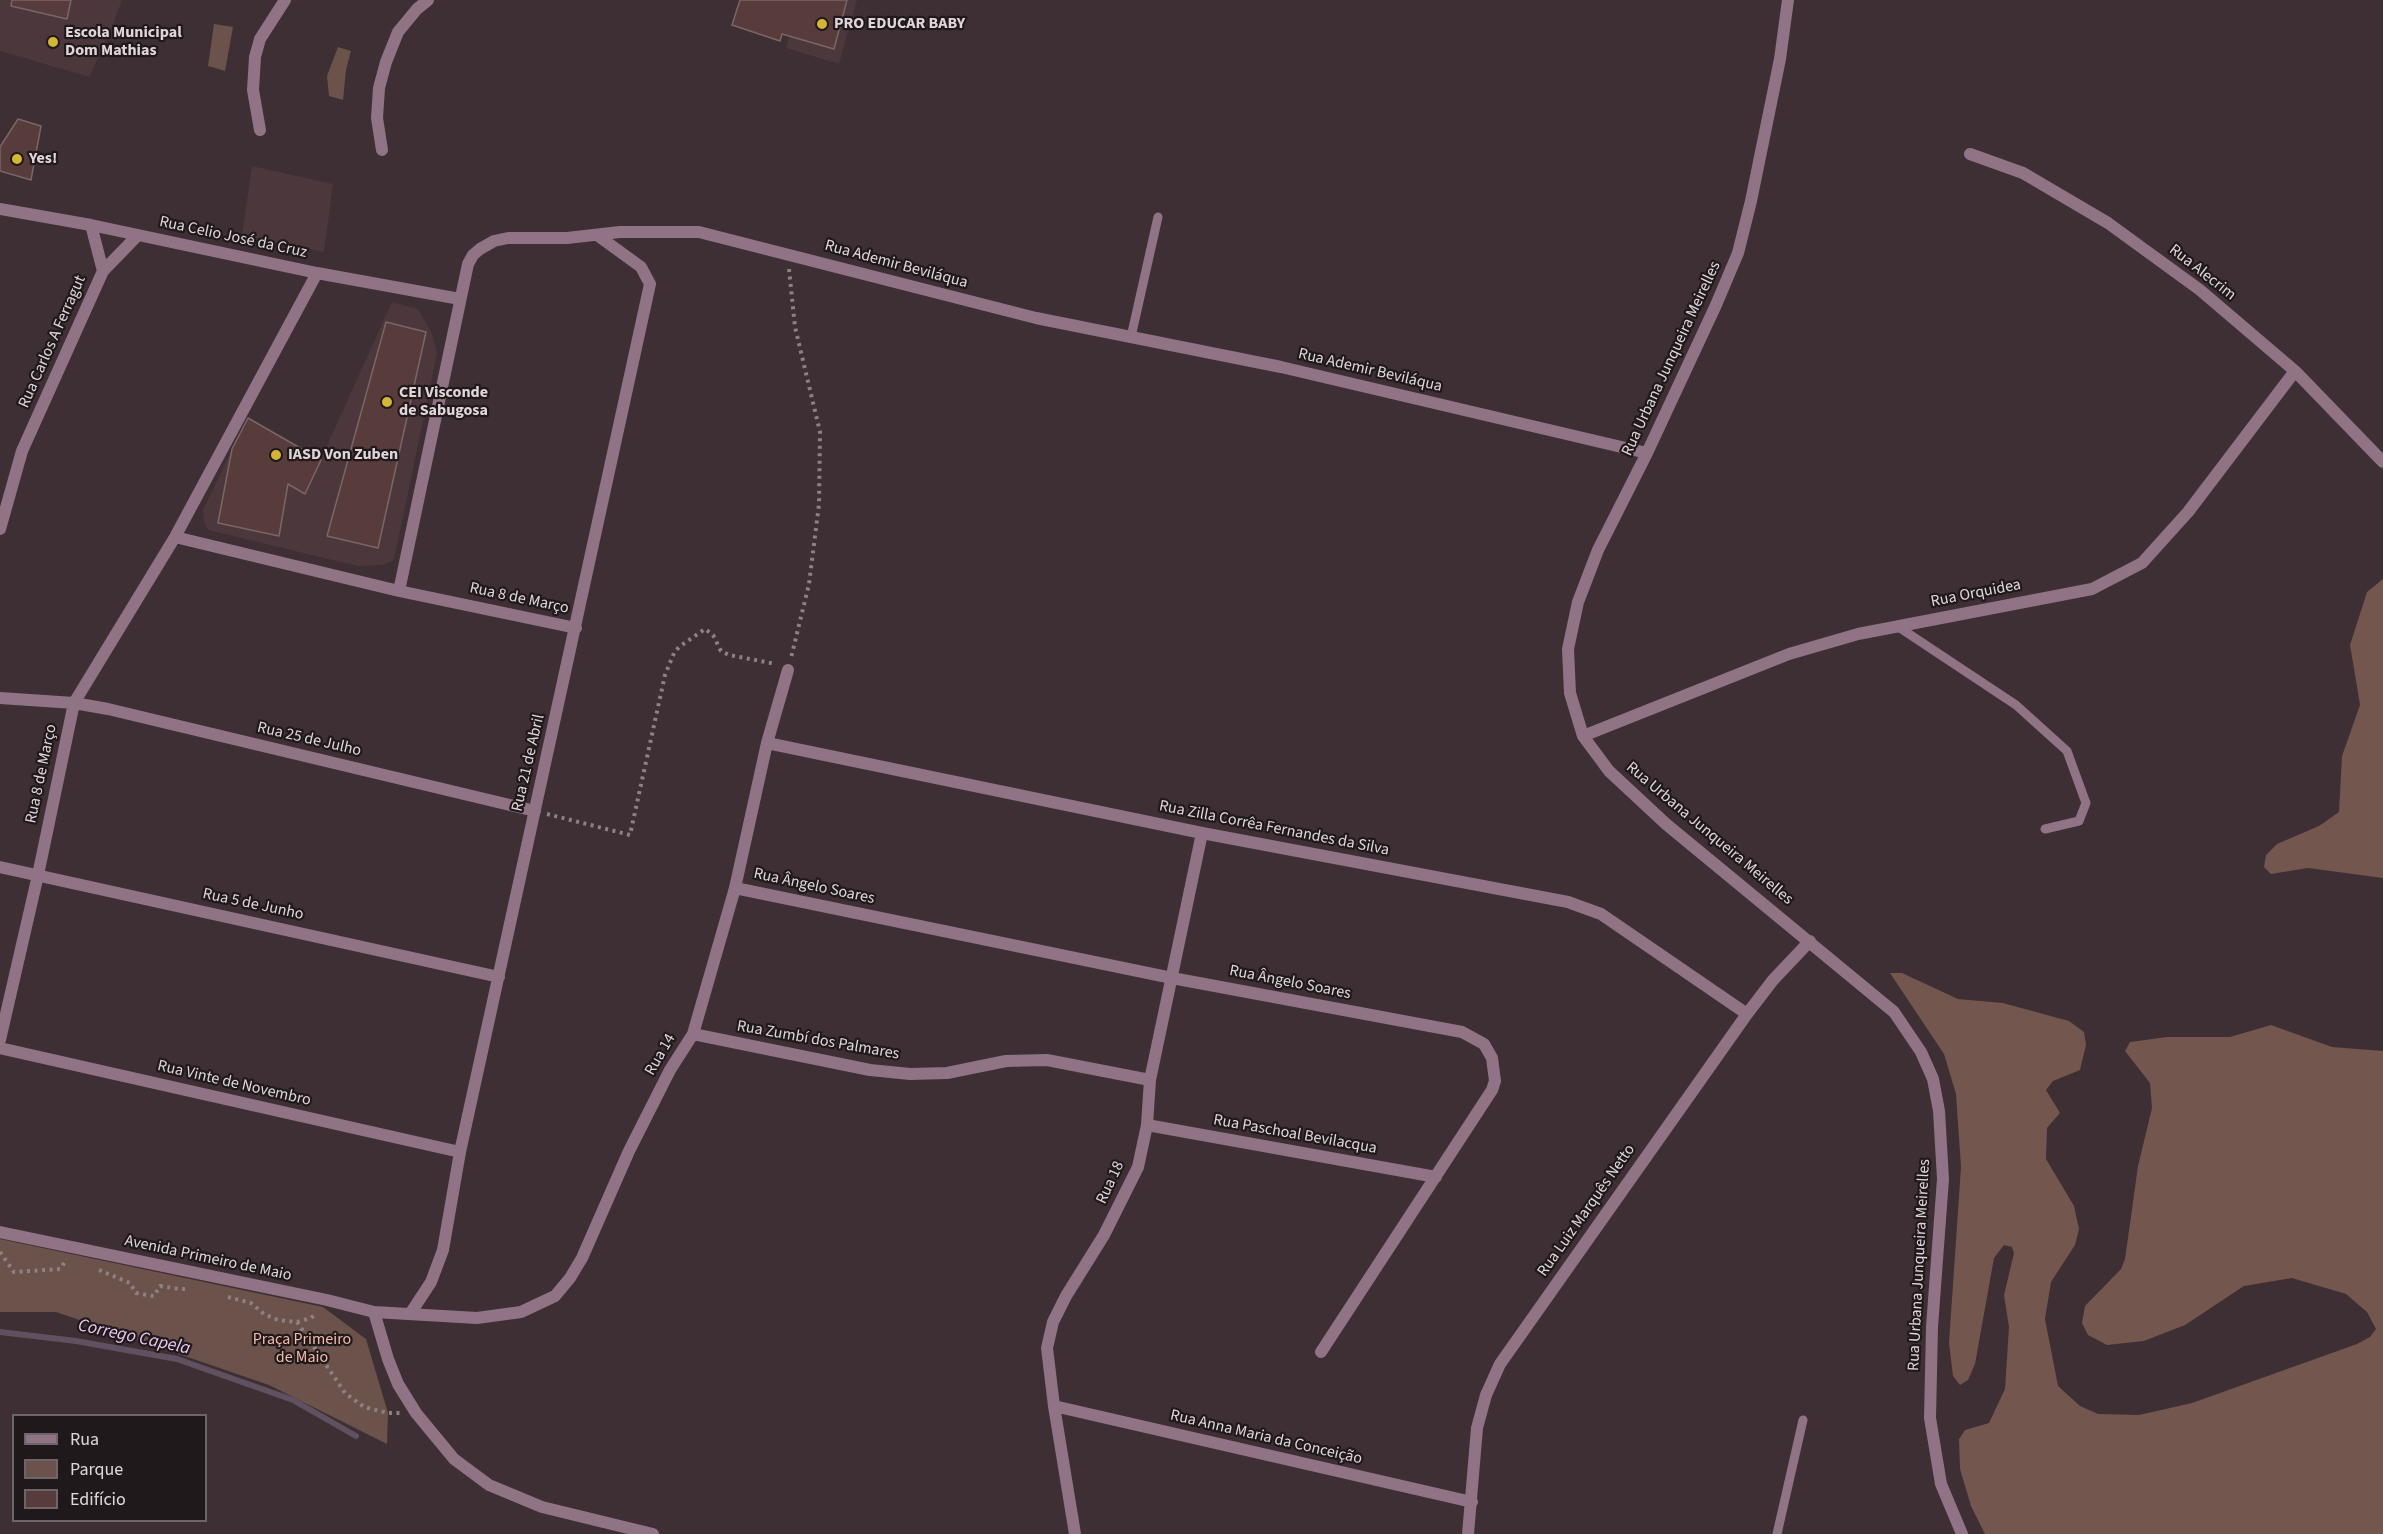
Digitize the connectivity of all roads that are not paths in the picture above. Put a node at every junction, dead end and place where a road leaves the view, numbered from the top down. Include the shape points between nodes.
1 (285, 0) edge
2 (429, 0) edge
3 (1788, 0) edge
4 (260, 130) dead end
5 (382, 150) dead end
6 (1970, 154) dead end
7 (0, 209) edge
8 (1158, 217) dead end
9 (91, 225) junction
10 (138, 235) junction
11 (597, 235) junction
12 (103, 271) junction
13 (317, 273) junction
14 (460, 299) junction
15 (1131, 337) junction
16 (2295, 371) junction
17 (1647, 453) junction
18 (2383, 462) edge
19 (0, 528) edge
20 (175, 537) junction
21 (399, 591) junction
22 (1897, 626) junction
23 (576, 628) junction
24 (790, 664) road end
25 (0, 698) edge
26 (74, 703) junction
27 (1583, 736) junction
28 (767, 743) junction
29 (535, 811) junction
30 (2045, 829) dead end
31 (1202, 833) junction
32 (0, 867) edge
33 (38, 875) junction
34 (735, 888) junction
35 (1810, 940) junction
36 (499, 977) junction
37 (1172, 978) junction
38 (1747, 1014) junction
39 (693, 1034) junction
40 (0, 1040) edge
41 (0, 1048) edge
42 (1150, 1080) junction
43 (1147, 1125) junction
44 (460, 1152) junction
45 (1436, 1177) junction
46 (0, 1232) edge
47 (374, 1312) junction
48 (410, 1314) junction
49 (1321, 1352) dead end
50 (1054, 1406) junction
51 (1803, 1420) dead end
52 (1472, 1502) junction
53 (653, 1534) edge
54 (1075, 1534) edge
55 (1468, 1534) edge
56 (1777, 1534) edge
57 (1962, 1534) edge

1 - 4 street via 260,39 255,57 252,90
2 - 5 street via 398,32 386,62 378,98
3 - 17 street, Rua Urbana Junqueira Meirelles via 1780,59 1738,253
6 - 16 street, Rua Alecrim via 2023,173 2108,223 2200,290
7 - 9 street, Rua Celio José da Cruz
8 - 15 lane
9 - 10 street, Rua Celio José da Cruz
9 - 12 street, Rua Carlos A Ferragut
10 - 12 street, Rua Carlos A Ferragut
10 - 13 street, Rua Celio José da Cruz
11 - 14 street, Rua Ademir Beviláqua via 494,241 473,255
11 - 15 street, Rua Ademir Beviláqua via 699,232 1036,318
11 - 23 street, Rua 21 de Abril via 641,267 650,285
12 - 19 street, Rua Carlos A Ferragut via 22,451
13 - 14 street, Rua Celio José da Cruz
13 - 20 street, Rua 8 de Março
14 - 21 street, Rua Ademir Beviláqua
15 - 17 street, Rua Ademir Beviláqua via 1281,367
16 - 18 street, Rua Alecrim
16 - 22 street, Rua Orquidea via 2188,512 2142,563 2092,589
17 - 27 street, Rua Urbana Junqueira Meirelles via 1598,550 1578,602 1568,649 1570,693
20 - 21 street, Rua 8 de Março
20 - 26 street, Rua 8 de Março
21 - 23 street, Rua 8 de Março
22 - 27 street, Rua Orquidea via 1789,654
22 - 30 lane via 2016,705 2067,751 2086,803 2079,821
23 - 29 street, Rua 21 de Abril
24 - 28 street, Rua 14
25 - 26 street, Rua 25 de Julho
26 - 29 street, Rua 25 de Julho
26 - 33 street, Rua 8 de Março
27 - 35 street, Rua Urbana Junqueira Meirelles via 1609,771 1666,824
28 - 31 street, Rua Zilla Corrêa Fernandes da Silva
28 - 34 street, Rua 14
29 - 36 street, Rua 21 de Abril
31 - 37 street, Rua 18
31 - 38 street, Rua Zilla Corrêa Fernandes da Silva via 1568,902 1601,914
32 - 33 street, Rua 5 de Junho
33 - 36 street, Rua 5 de Junho
33 - 40 street, Rua 8 de Março
34 - 37 street, Rua Ângelo Soares
34 - 39 street, Rua 14
35 - 38 street, Rua Luiz Marquês Netto
35 - 57 street, Rua Urbana Junqueira Meirelles via 1894,1012 1934,1079 1943,1179 1930,1418 1941,1484
36 - 44 street, Rua 21 de Abril
37 - 42 street, Rua 18
37 - 45 street, Rua Ângelo Soares via 1462,1032 1484,1044 1492,1058 1492,1090
38 - 52 street, Rua Luiz Marquês Netto via 1500,1364 1477,1428
39 - 42 street, Rua Zumbí dos Palmares via 870,1070 947,1073 1006,1061 1047,1060
39 - 48 street, Rua 14 via 629,1151 582,1258 555,1296 521,1312 477,1318
41 - 44 street, Rua Vinte de Novembro
42 - 43 street, Rua 18
43 - 45 street, Rua Paschoal Bevilacqua
43 - 50 street, Rua 18 via 1138,1167 1124,1198 1053,1322 1047,1348
44 - 48 street, Rua 21 de Abril via 443,1250 431,1282
45 - 49 street, Rua Ângelo Soares
46 - 47 street, Avenida Primeiro de Maio
47 - 48 street, Avenida Primeiro de Maio
47 - 53 street via 395,1376 416,1413 454,1459 489,1485 542,1507
50 - 52 street, Rua Anna Maria da Conceição
50 - 54 street, Rua 18
51 - 56 lane
52 - 55 street, Rua Luiz Marquês Netto

